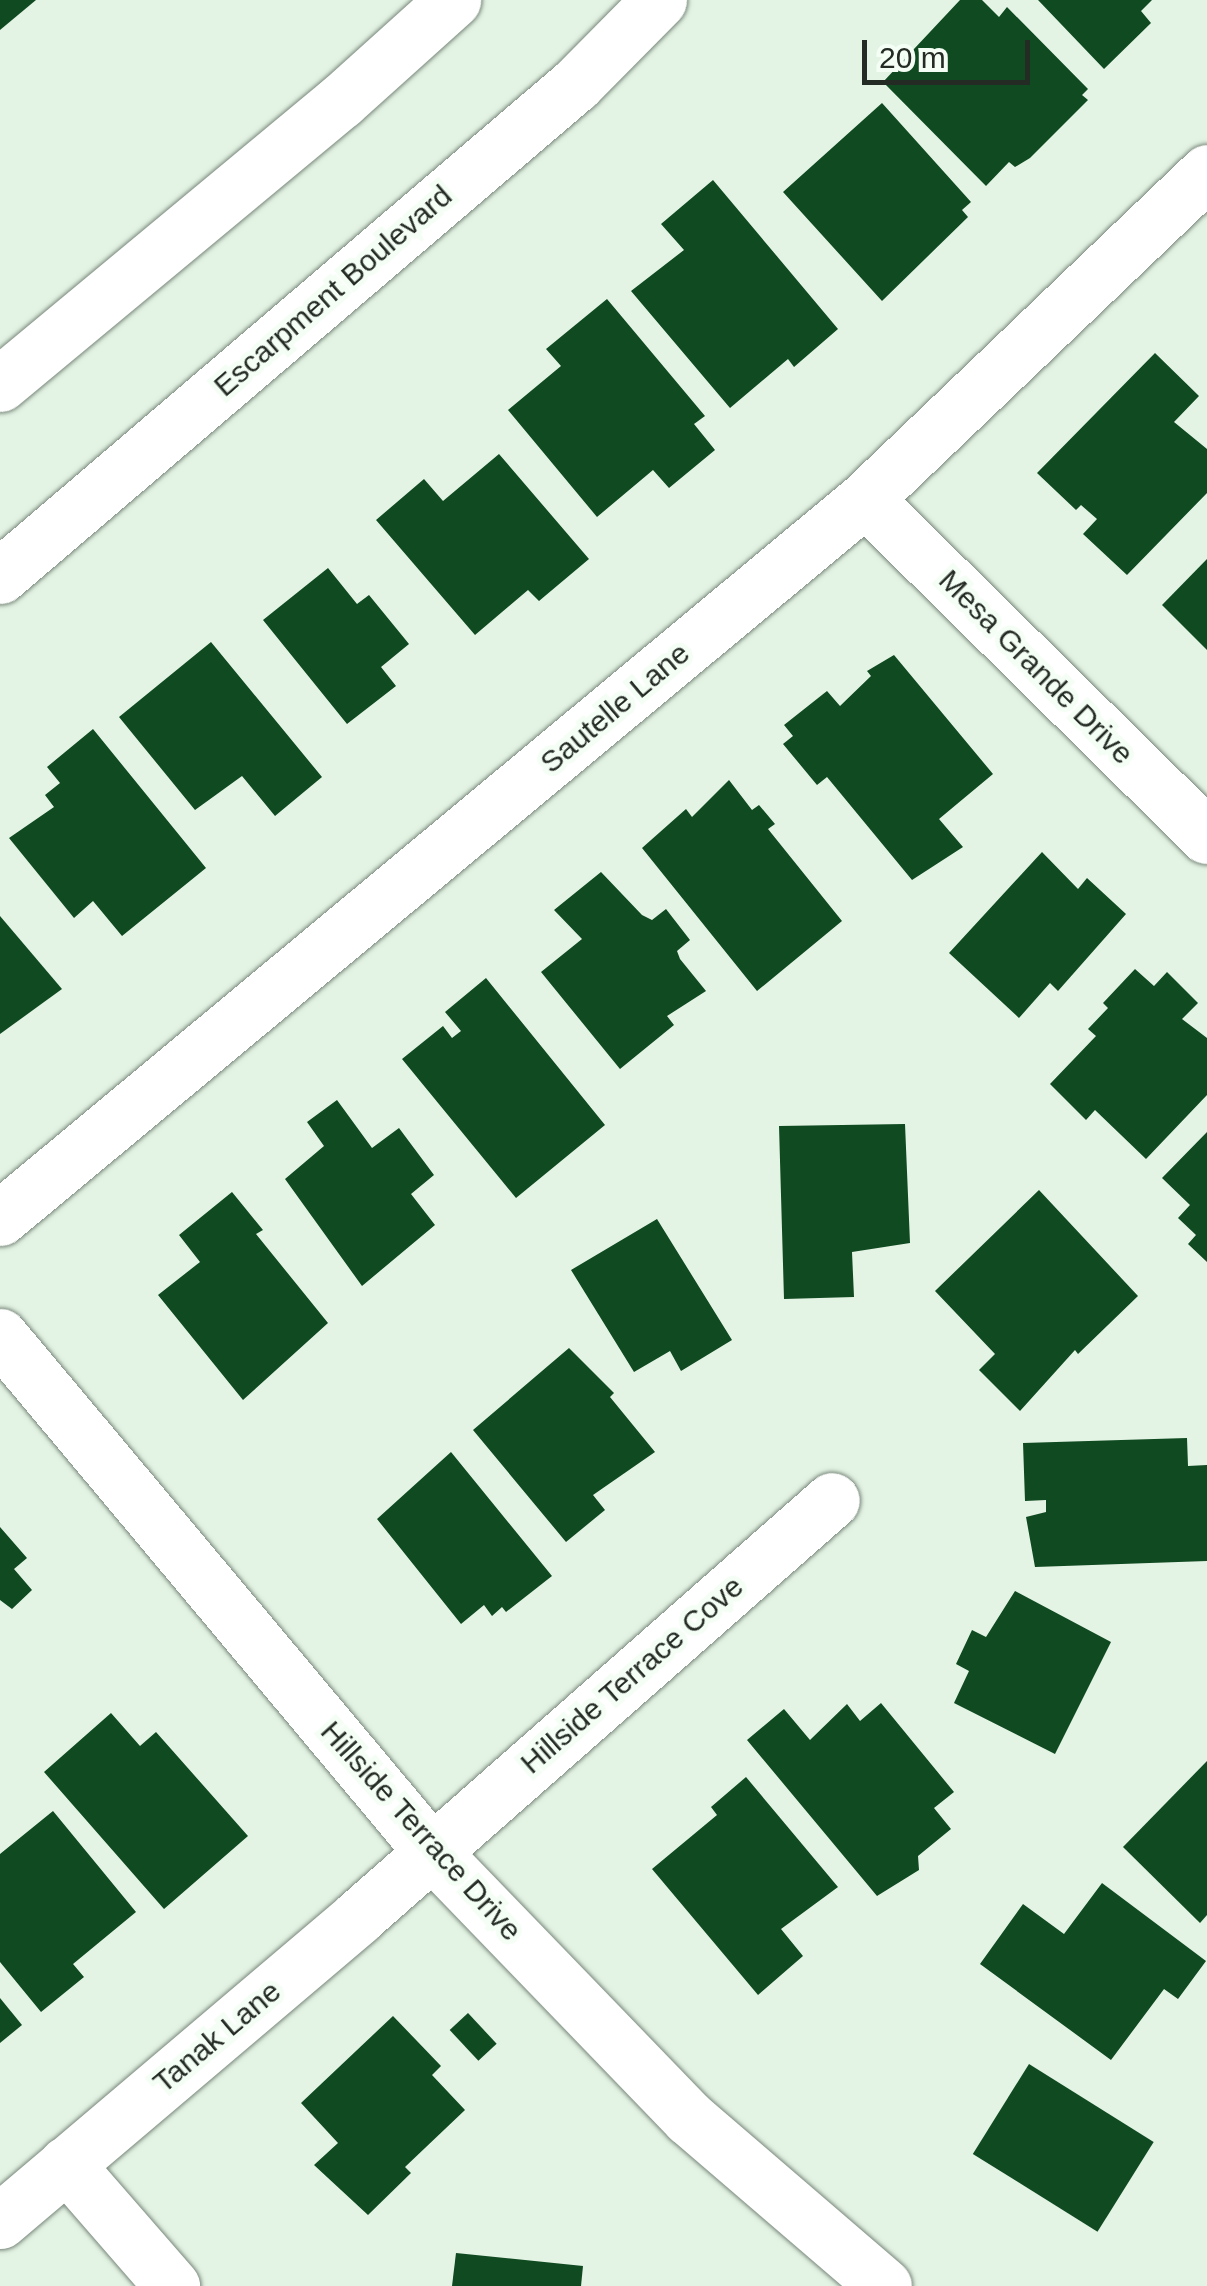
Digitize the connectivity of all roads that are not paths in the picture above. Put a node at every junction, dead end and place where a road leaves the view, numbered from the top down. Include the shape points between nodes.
1 (453, 0) edge
2 (659, 0) edge
3 (1207, 172) edge
4 (0, 384) edge
5 (866, 500) junction
6 (0, 576) edge
7 (1207, 836) edge
8 (0, 1218) edge
9 (0, 1336) edge
10 (832, 1500) dead end
11 (431, 1851) junction
12 (66, 2164) junction
13 (0, 2221) edge
14 (172, 2286) edge
15 (884, 2286) edge

1 - 4 street via 341,102
2 - 6 street, Escarpment Boulevard via 576,84
3 - 5 street, Sautelle Lane
5 - 7 street, Mesa Grande Drive
5 - 8 street, Sautelle Lane
9 - 11 street, Hillside Terrace Drive
10 - 11 street, Hillside Terrace Cove
11 - 12 street, Tanak Lane
11 - 15 street, Hillside Terrace Drive via 690,2118
12 - 13 street, Tanak Lane
12 - 14 street

